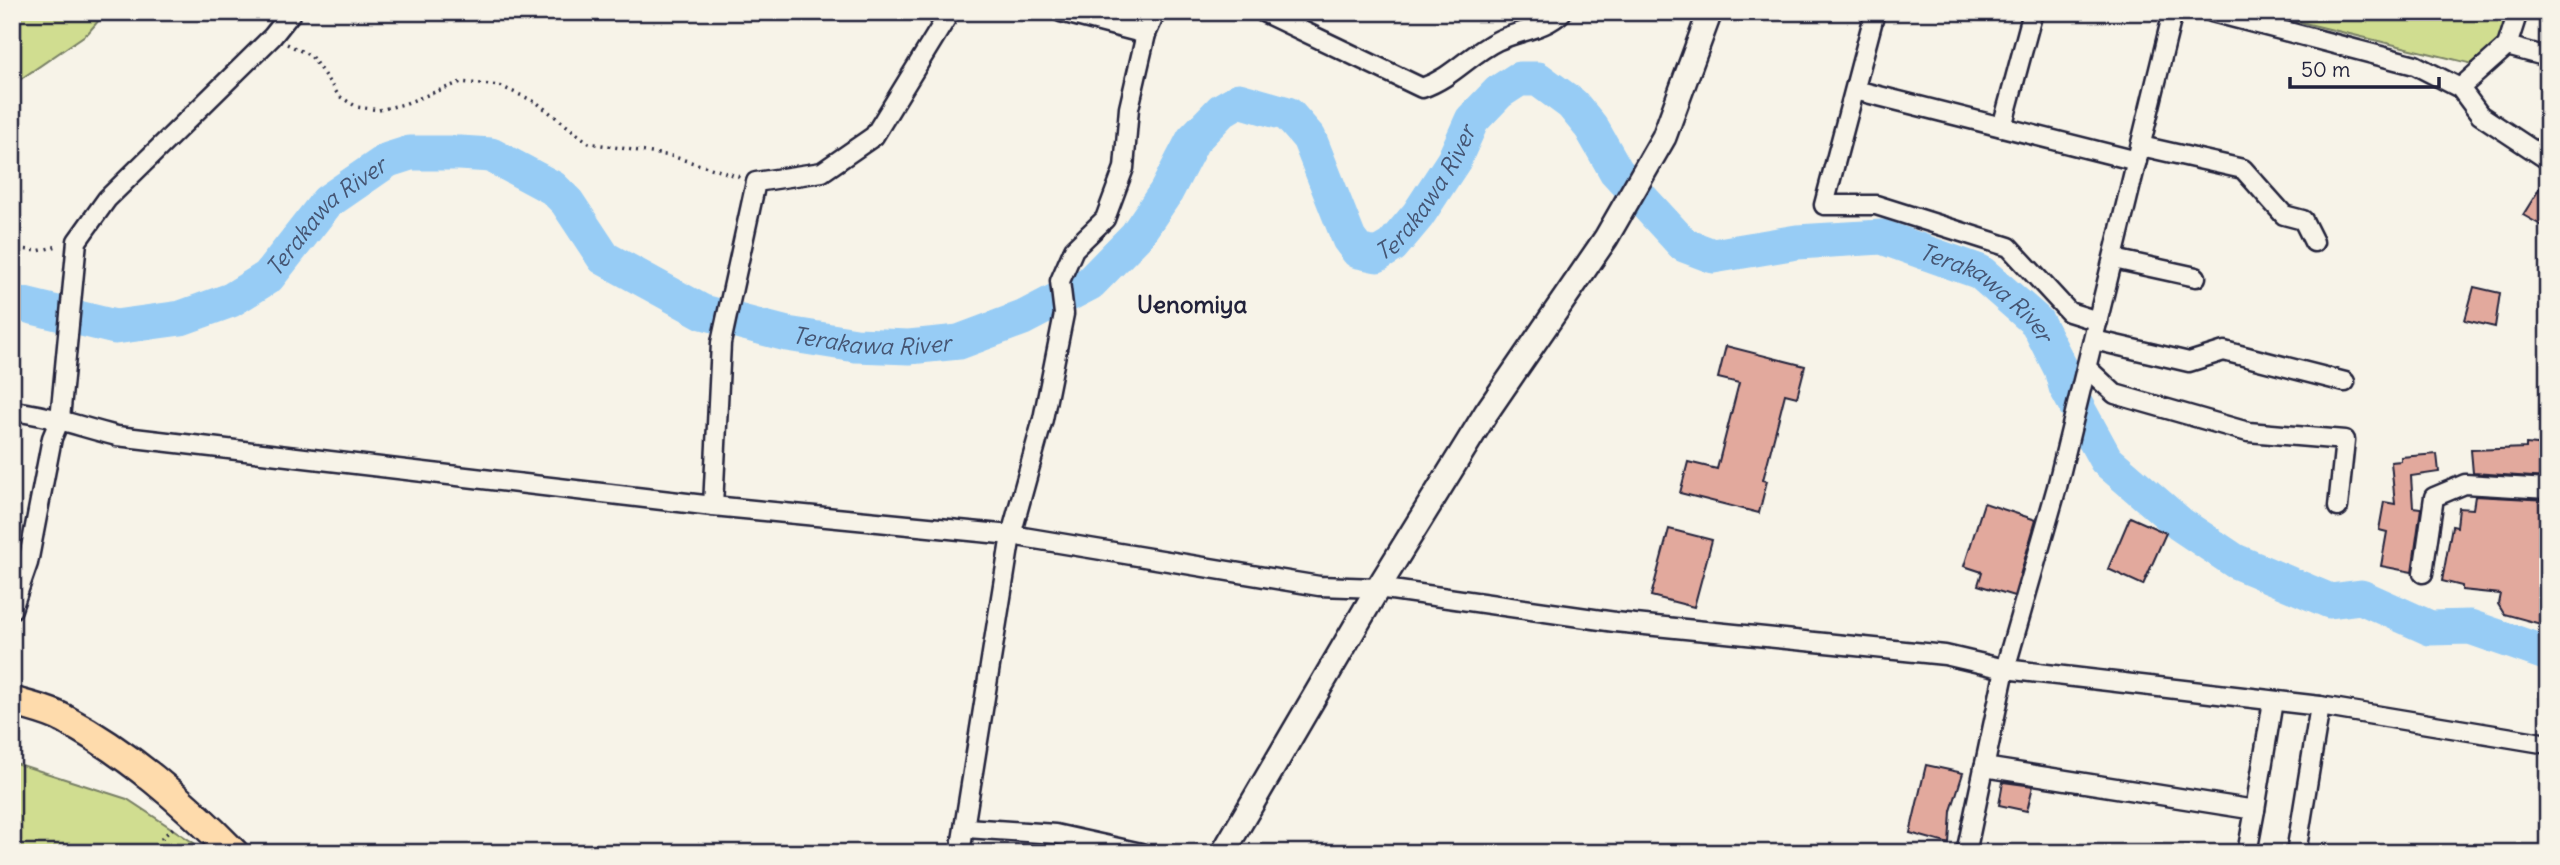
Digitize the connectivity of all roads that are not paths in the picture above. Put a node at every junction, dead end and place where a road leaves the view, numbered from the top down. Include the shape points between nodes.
1 (292, 12) edge
2 (950, 12) edge
3 (1061, 12) edge
4 (1156, 12) edge
5 (1263, 12) edge
6 (1562, 12) edge
7 (1710, 12) edge
8 (1875, 12) edge
9 (2033, 12) edge
10 (2173, 12) edge
11 (2212, 12) edge
12 (2518, 12) edge
13 (1146, 34) junction
14 (2507, 46) junction
15 (2548, 57) edge
16 (2460, 88) junction
17 (1854, 90) junction
18 (2002, 127) junction
19 (2139, 153) junction
20 (2548, 160) edge
21 (2314, 242) dead end
22 (2114, 258) junction
23 (2196, 277) dead end
24 (2098, 321) junction
25 (2094, 340) junction
26 (2087, 368) junction
27 (2345, 382) dead end
28 (12, 411) edge
29 (60, 419) junction
30 (2548, 489) edge
31 (713, 506) junction
32 (2338, 507) dead end
33 (1011, 535) junction
34 (2423, 573) dead end
35 (1378, 588) junction
36 (12, 609) edge
37 (2005, 669) junction
38 (12, 701) edge
39 (2273, 701) junction
40 (2320, 706) junction
41 (2548, 744) edge
42 (1984, 767) junction
43 (2255, 810) junction
44 (966, 828) junction
45 (234, 853) edge
46 (960, 853) edge
47 (1141, 853) edge
48 (1223, 853) edge
49 (1966, 853) edge
50 (2246, 853) edge
51 (2296, 853) edge

1 - 29 street via 107,199 77,241
2 - 31 street via 874,136 822,172 756,182 721,343
3 - 13 street
4 - 13 street
5 - 6 street via 1422,88 1443,81 1496,41
7 - 35 street via 1664,136 1606,238 1486,413
8 - 17 street
9 - 18 street
10 - 19 street
11 - 16 street via 2415,65
12 - 14 street
13 - 33 street via 1129,108 1124,168 1105,219 1074,249 1060,281 1064,314 1043,419
14 - 15 street
14 - 16 street
16 - 20 street via 2480,115
17 - 18 street
17 - 24 street via 1824,205 1876,205 2008,247 2069,312
18 - 19 street
19 - 21 street via 2243,169 2284,215 2303,220
19 - 22 street
22 - 23 street
22 - 24 street
24 - 25 street
25 - 26 street
25 - 27 street via 2189,362 2224,351
26 - 32 street via 2115,394 2248,432 2345,440
26 - 37 street
28 - 29 street
29 - 31 street via 117,436
29 - 36 street via 52,439 29,563
30 - 34 street via 2465,484 2434,497
31 - 33 street
33 - 35 street via 1319,586
33 - 44 street
35 - 37 street via 1615,622 1945,655
35 - 48 street
37 - 39 street
37 - 42 street
38 - 45 main road via 61,717 128,759 193,811
39 - 40 street
39 - 43 street
40 - 41 street
40 - 51 street
42 - 43 street
42 - 49 street
43 - 50 street
44 - 46 street
44 - 47 street via 1055,834

